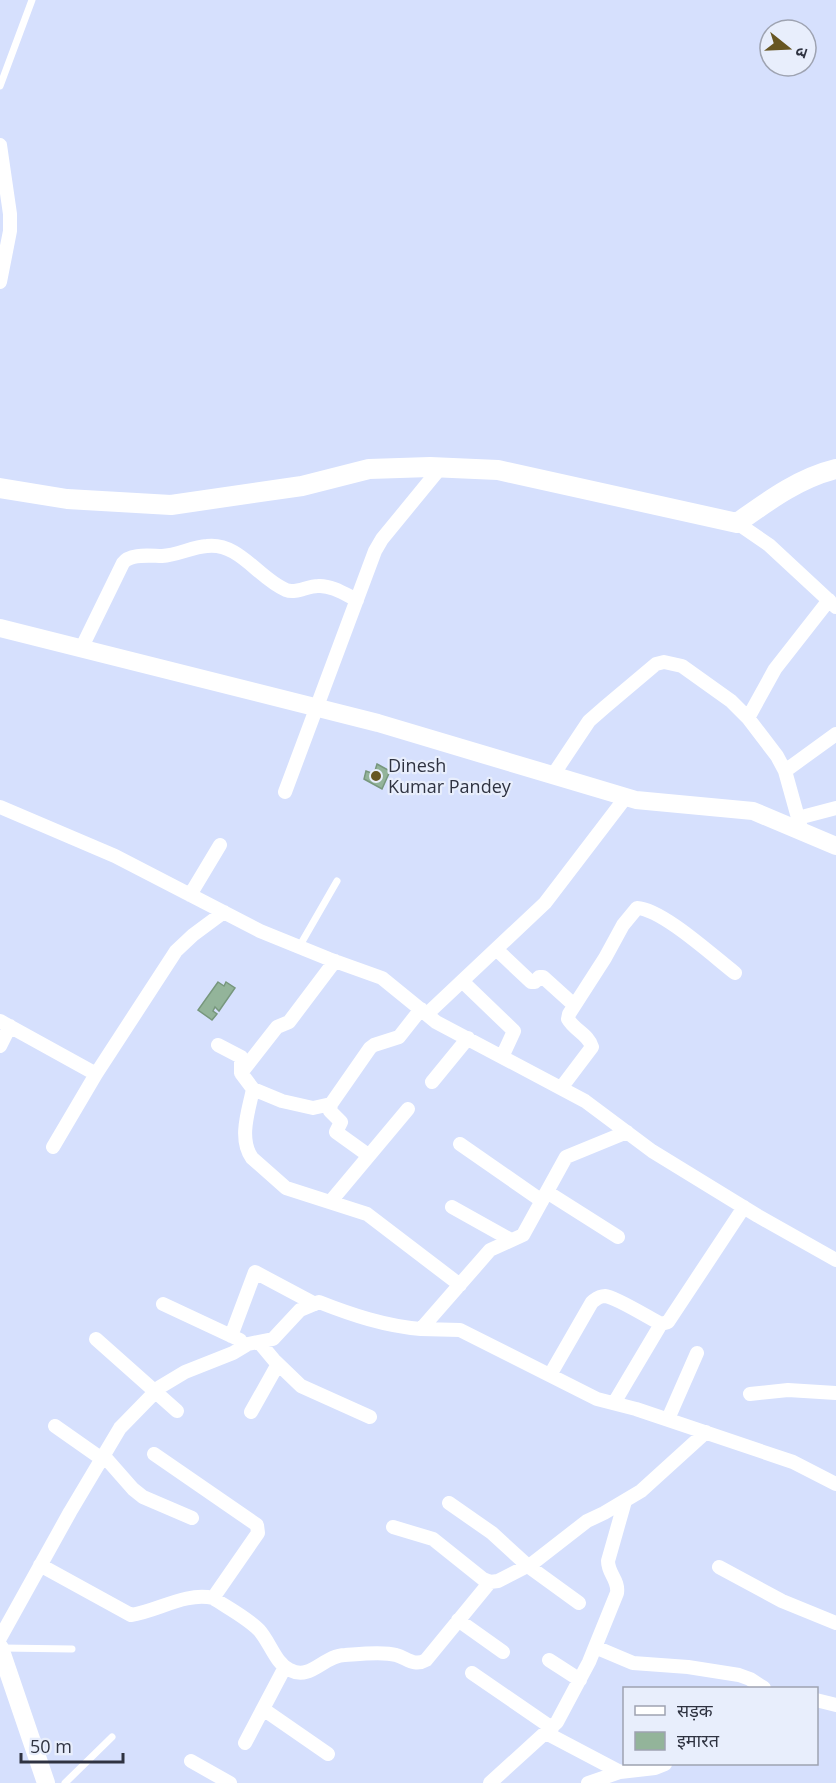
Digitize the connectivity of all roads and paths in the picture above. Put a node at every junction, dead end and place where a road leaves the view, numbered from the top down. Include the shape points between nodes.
1 (32, 0) edge
2 (0, 86) edge
3 (0, 145) edge
4 (0, 282) edge
5 (441, 467) junction
6 (836, 469) edge
7 (0, 488) edge
8 (737, 522) junction
9 (357, 600) junction
10 (832, 604) edge
11 (0, 628) edge
12 (81, 649) junction
13 (316, 708) junction
14 (748, 718) junction
15 (836, 734) edge
16 (785, 771) junction
17 (553, 776) junction
18 (285, 792) dead end
19 (627, 797) junction
20 (0, 807) edge
21 (836, 808) edge
22 (800, 825) junction
23 (220, 845) dead end
24 (836, 846) edge
25 (337, 881) dead end
26 (190, 895) junction
27 (224, 912) junction
28 (299, 947) junction
29 (496, 949) junction
30 (334, 961) junction
31 (735, 973) dead end
32 (462, 981) junction
33 (574, 1005) junction
34 (424, 1011) junction
35 (5, 1024) edge
36 (468, 1038) junction
37 (218, 1045) dead end
38 (0, 1046) edge
39 (502, 1057) junction
40 (241, 1073) junction
41 (96, 1074) junction
42 (432, 1082) dead end
43 (561, 1088) junction
44 (254, 1089) junction
45 (331, 1104) junction
46 (408, 1109) dead end
47 (627, 1132) junction
48 (460, 1144) dead end
49 (53, 1147) dead end
50 (368, 1155) junction
51 (544, 1196) junction
52 (331, 1201) junction
53 (452, 1207) dead end
54 (744, 1207) junction
55 (618, 1237) dead end
56 (511, 1240) junction
57 (836, 1260) edge
58 (460, 1285) junction
59 (163, 1304) dead end
60 (315, 1304) junction
61 (661, 1324) junction
62 (421, 1329) junction
63 (231, 1336) junction
64 (96, 1339) dead end
65 (254, 1343) junction
66 (697, 1353) dead end
67 (278, 1364) junction
68 (550, 1375) junction
69 (155, 1393) junction
70 (836, 1393) edge
71 (750, 1394) dead end
72 (614, 1403) junction
73 (177, 1411) dead end
74 (251, 1412) dead end
75 (370, 1418) dead end
76 (668, 1419) junction
77 (55, 1426) dead end
78 (706, 1432) junction
79 (154, 1454) dead end
80 (103, 1457) junction
81 (836, 1485) edge
82 (625, 1502) junction
83 (449, 1503) dead end
84 (192, 1518) dead end
85 (393, 1527) dead end
86 (40, 1565) junction
87 (528, 1566) junction
88 (720, 1567) dead end
89 (490, 1582) junction
90 (213, 1598) junction
91 (579, 1603) dead end
92 (458, 1620) junction
93 (836, 1623) edge
94 (0, 1638) edge
95 (595, 1647) junction
96 (0, 1648) edge
97 (72, 1649) dead end
98 (503, 1652) dead end
99 (549, 1660) dead end
100 (285, 1667) junction
101 (472, 1673) dead end
102 (580, 1680) junction
103 (761, 1687) edge
104 (818, 1700) edge
105 (836, 1705) edge
106 (263, 1709) junction
107 (549, 1731) junction
108 (112, 1737) dead end
109 (245, 1743) dead end
110 (328, 1754) dead end
111 (191, 1761) dead end
112 (662, 1765) edge
113 (620, 1772) junction
114 (225, 1782) edge
115 (46, 1783) edge
116 (64, 1783) edge
117 (490, 1783) edge
118 (588, 1783) edge

1 - 2 lane
3 - 4 street via 10,214
5 - 7 main road via 369,470 302,486 171,505 67,499
5 - 8 main road via 498,470
5 - 9 street via 378,544
6 - 8 main road via 777,495
8 - 10 street via 769,545
9 - 12 street via 326,587 286,590 237,555 216,546 173,555 129,557 123,562
9 - 13 street
10 - 14 street via 775,669
11 - 12 street
12 - 13 street
13 - 17 street
13 - 18 street
14 - 16 street
14 - 17 street via 682,666 656,664 589,721
15 - 16 street
16 - 22 street
17 - 19 street
19 - 22 street via 753,812
19 - 29 street via 545,903
20 - 26 street via 115,856
21 - 22 street
22 - 24 street
23 - 26 street
25 - 28 lane
26 - 27 street
27 - 28 street
27 - 41 street via 176,951
28 - 30 street
29 - 32 street
29 - 33 street via 531,982 543,977
30 - 34 street via 382,978
30 - 40 street via 289,1022 277,1027
31 - 33 street via 668,921 637,908
32 - 34 street
32 - 39 street via 514,1031
33 - 43 street via 568,1019 591,1041 592,1047
34 - 36 street via 436,1022
34 - 45 street via 399,1037 370,1048
35 - 38 street
35 - 41 street
36 - 39 street
36 - 42 street
37 - 40 street via 241,1057
39 - 43 street
40 - 44 street
41 - 49 street
43 - 47 street
44 - 45 street via 313,1108
44 - 52 street via 244,1133 249,1154 282,1186
45 - 50 street via 330,1112 341,1122 336,1132
46 - 50 street
47 - 51 street via 566,1157
47 - 54 street
48 - 51 street
50 - 52 street
51 - 55 street
51 - 56 street via 523,1235
52 - 58 street via 376,1220
53 - 56 street
54 - 57 street
54 - 61 street via 668,1322
56 - 58 street via 490,1250
58 - 62 street
59 - 63 street
60 - 62 street via 319,1302 396,1327
60 - 63 street via 255,1272
60 - 65 street via 300,1310 273,1339
61 - 68 street via 601,1296 592,1302
61 - 72 street
62 - 68 street via 460,1329
63 - 65 street
64 - 69 street
65 - 67 street
65 - 69 street via 185,1372
66 - 76 street
67 - 74 street
67 - 75 street via 305,1389
68 - 72 street via 597,1399
69 - 73 street
69 - 80 street via 120,1428
70 - 71 street via 788,1390
72 - 76 street
76 - 78 street
77 - 80 street
78 - 81 street via 793,1462
78 - 82 street
79 - 90 street via 259,1528
80 - 84 street via 143,1497
80 - 86 street
82 - 87 street via 587,1521
82 - 95 street via 608,1561 617,1593
83 - 87 street via 492,1533
85 - 89 street via 433,1539
86 - 90 street via 131,1615 172,1602
86 - 94 street
87 - 89 street
87 - 91 street
88 - 93 street via 782,1601
89 - 92 street
90 - 100 street via 257,1629
92 - 98 street
92 - 100 street via 421,1663 392,1654 342,1655 305,1673
95 - 102 street
95 - 103 street via 633,1663 739,1676
96 - 97 lane
96 - 115 street
99 - 102 street
100 - 106 street
101 - 107 street
102 - 107 street
104 - 105 street
106 - 109 street
106 - 110 street
107 - 113 street
107 - 117 street
108 - 116 lane
111 - 114 street
112 - 113 street
113 - 118 street

